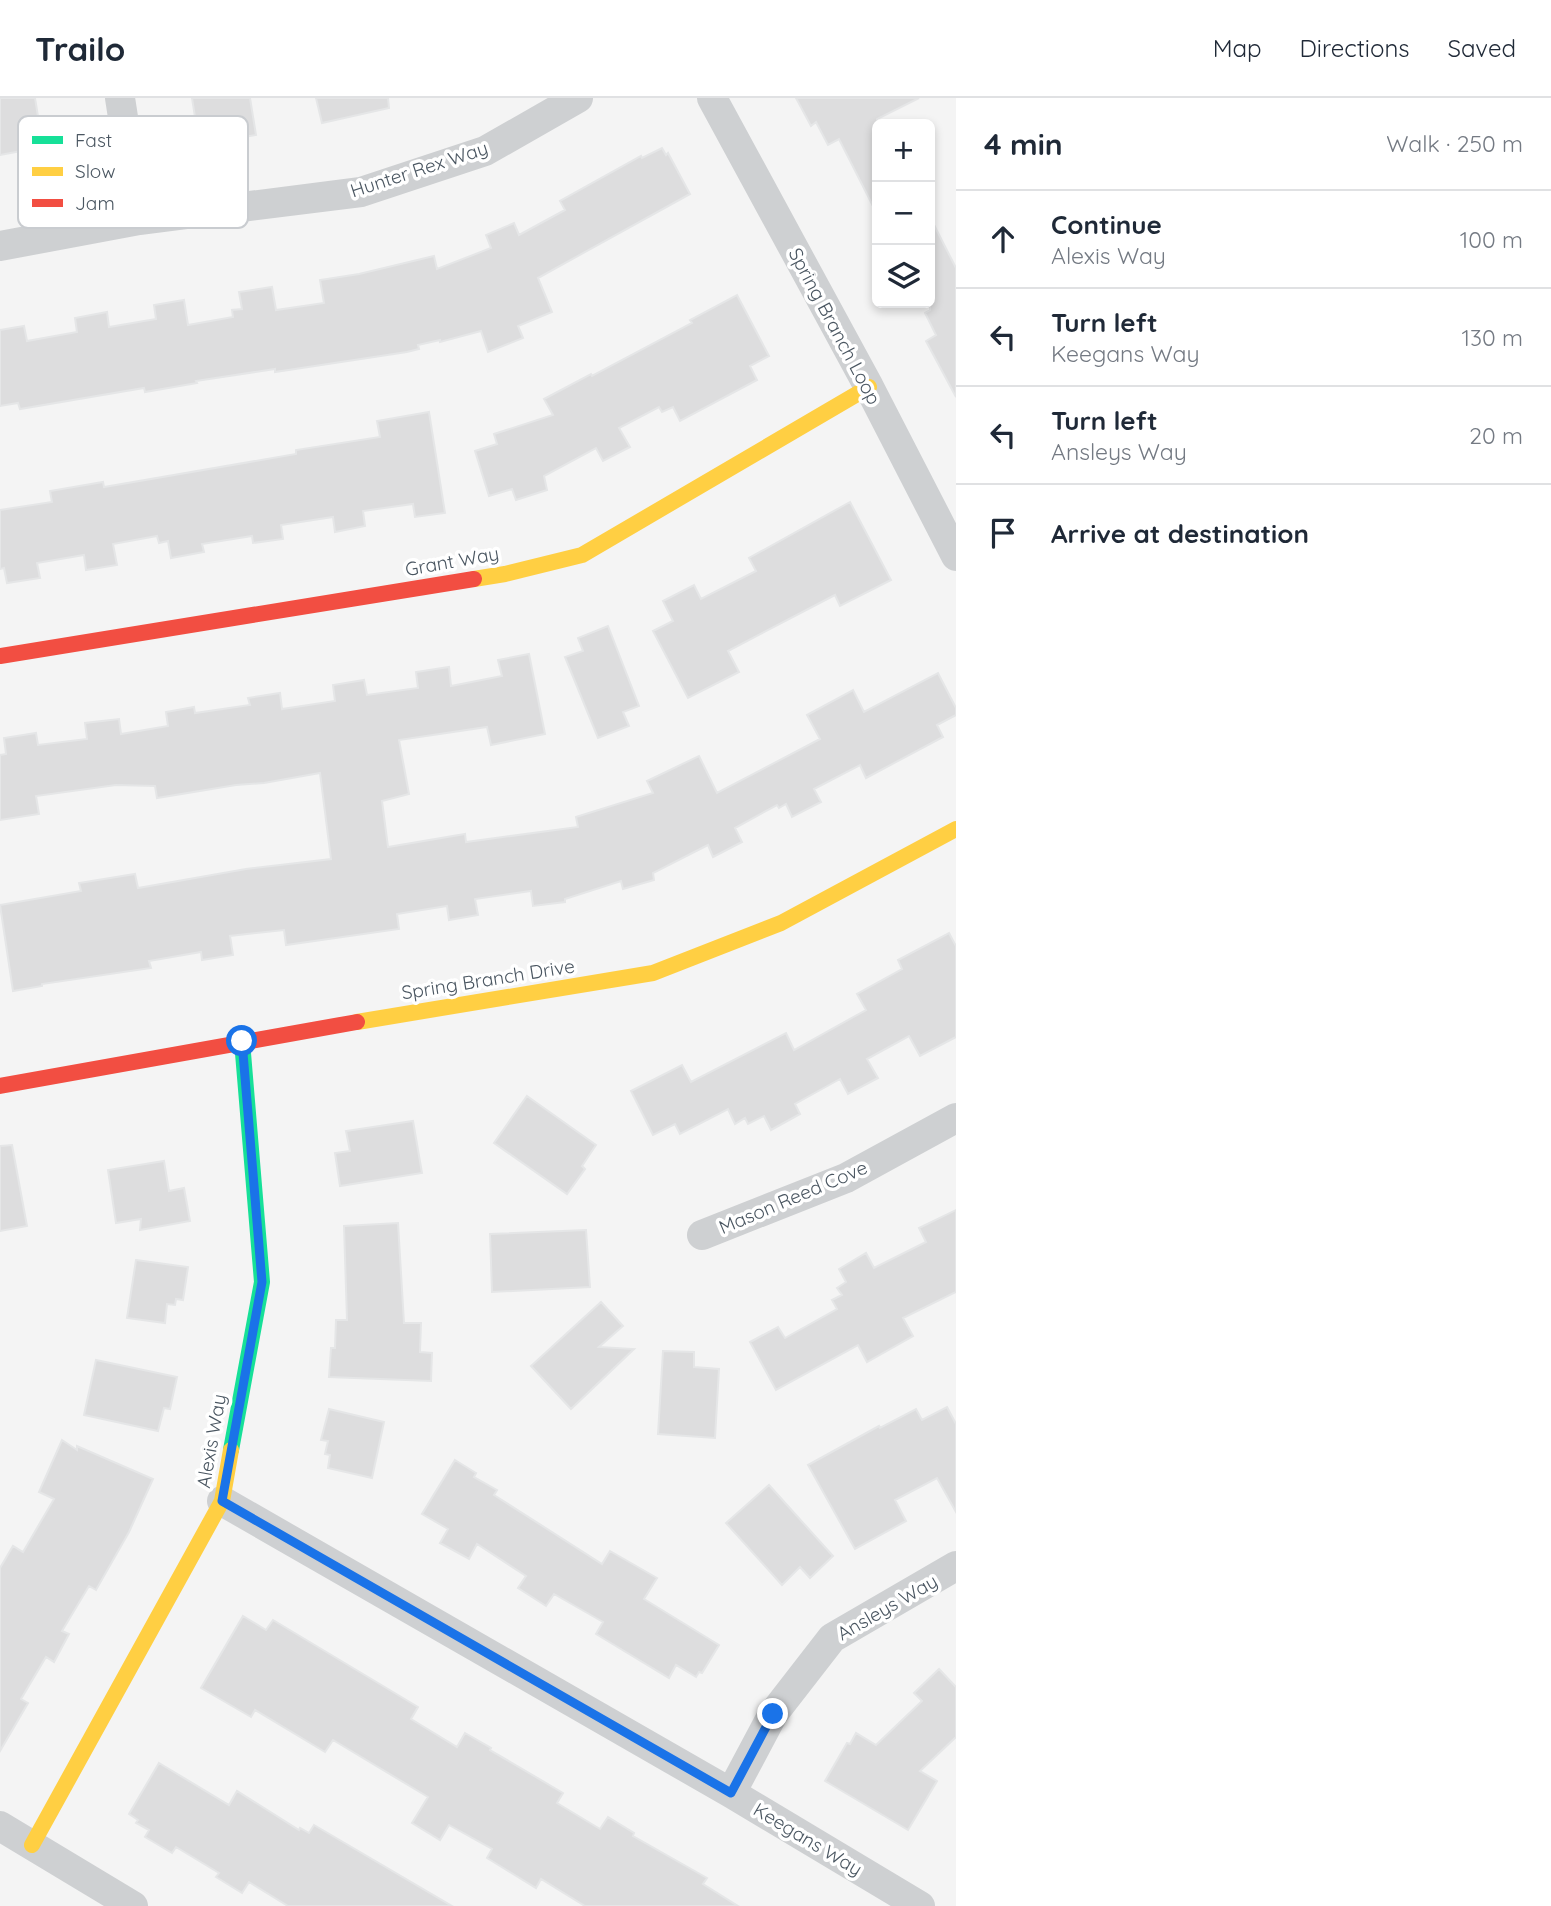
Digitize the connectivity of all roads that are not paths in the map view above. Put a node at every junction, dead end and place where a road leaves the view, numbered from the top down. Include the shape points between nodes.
1 (120, 98) edge
2 (578, 98) edge
3 (712, 98) edge
4 (123, 116) edge
5 (248, 206) edge
6 (96, 228) edge
7 (0, 246) edge
8 (869, 387) junction
9 (956, 556) edge
10 (0, 656) edge
11 (956, 829) edge
12 (242, 1041) junction
13 (0, 1086) edge
14 (956, 1118) edge
15 (702, 1235) dead end
16 (222, 1501) junction
17 (956, 1566) edge
18 (731, 1793) junction
19 (0, 1826) edge
20 (32, 1845) junction
21 (133, 1906) edge
22 (920, 1906) edge

1 - 4 street
2 - 5 street, Hunter Rex Way via 485,151 361,192
3 - 8 street, Spring Branch Loop
6 - 7 street, Hunter Rex Way
8 - 9 street, Spring Branch Loop
8 - 10 street, Grant Way via 582,555 505,574
11 - 12 street, Spring Branch Drive via 781,923 653,973
12 - 13 street, Spring Branch Drive
12 - 16 street, Alexis Way via 262,1282
14 - 15 street, Mason Reed Cove via 846,1178
16 - 18 street, Keegans Way
16 - 20 street, Alexis Way
17 - 18 street, Ansleys Way via 832,1638 773,1714
18 - 22 street, Keegans Way
19 - 20 street
20 - 21 street

